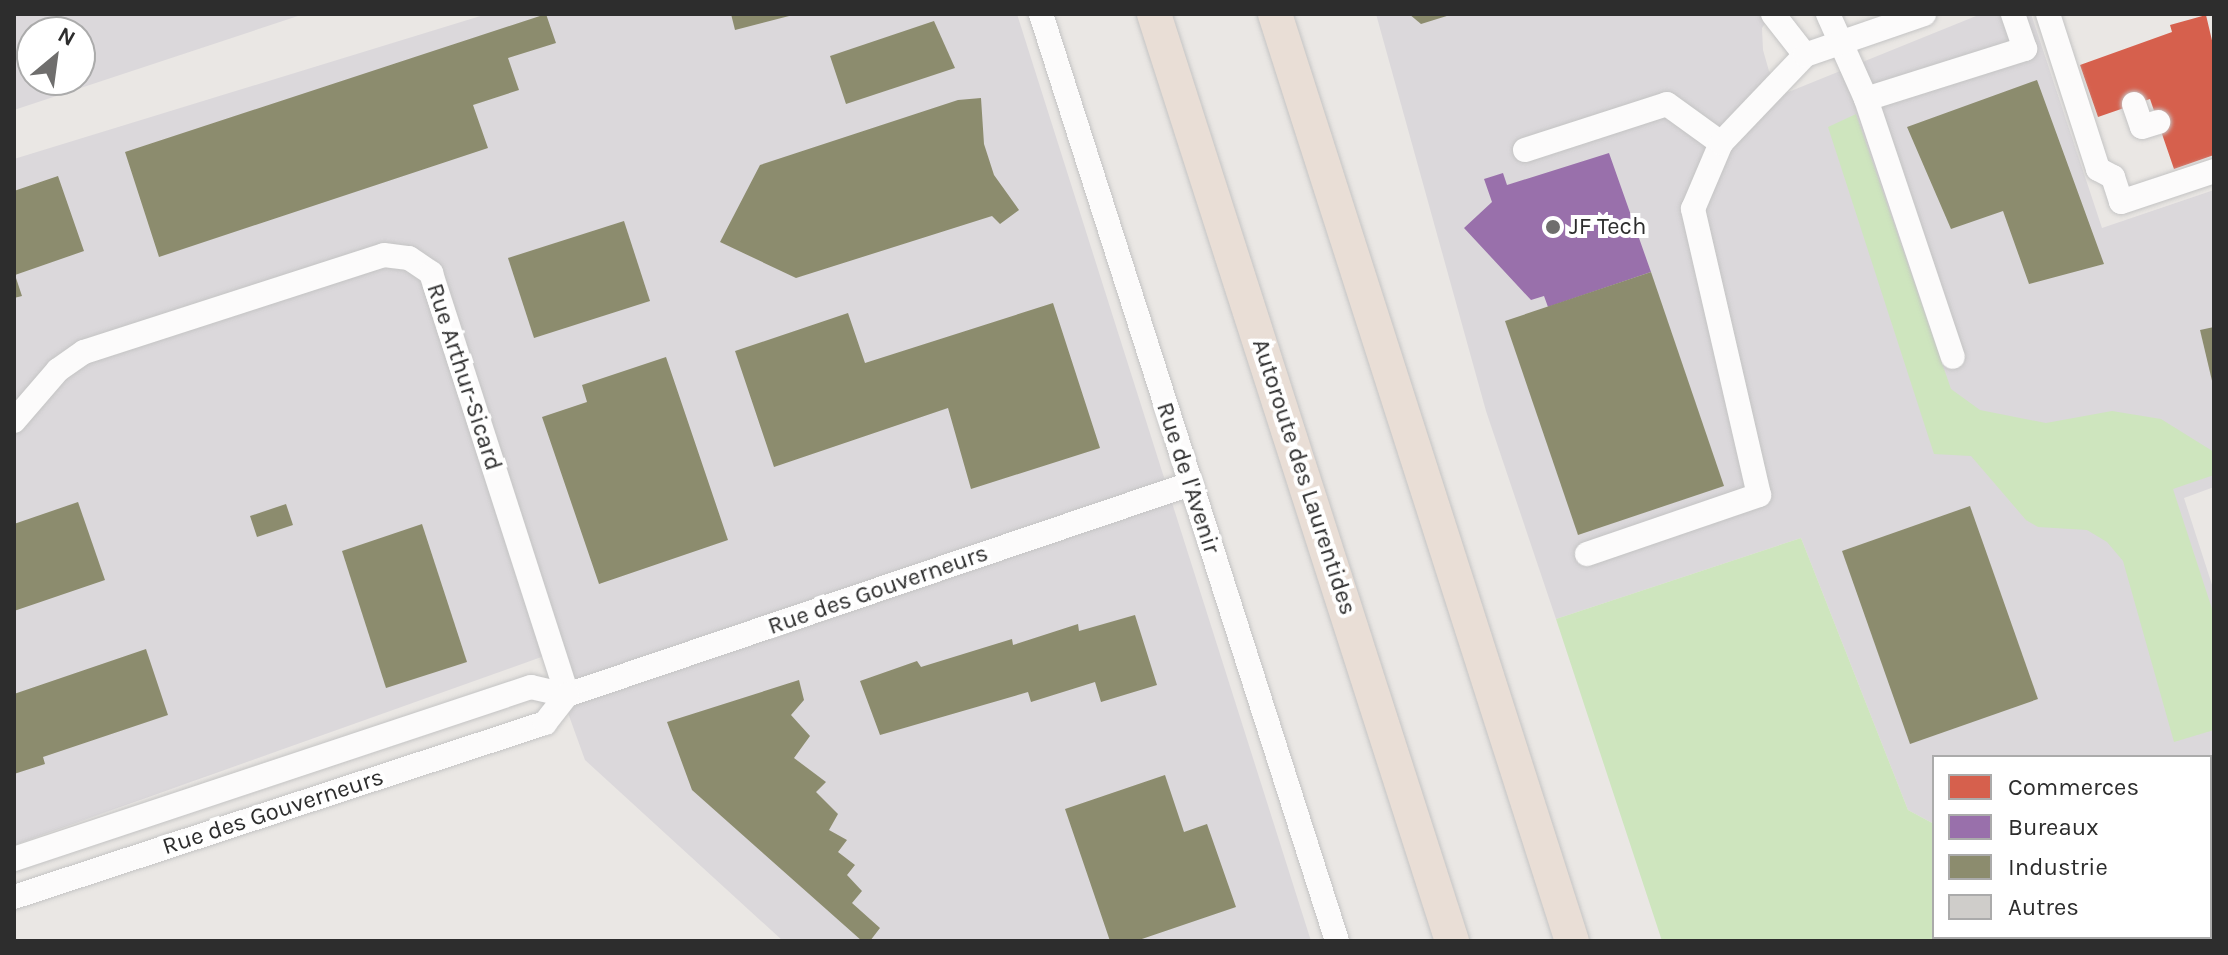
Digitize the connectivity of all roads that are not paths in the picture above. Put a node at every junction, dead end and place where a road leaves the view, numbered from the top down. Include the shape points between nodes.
1 (1041, 14) edge
2 (1154, 14) edge
3 (1275, 14) edge
4 (1773, 14) edge
5 (1828, 14) edge
6 (1924, 14) edge
7 (2013, 14) edge
8 (2048, 14) edge
9 (1837, 44) junction
10 (1805, 55) junction
11 (1866, 99) junction
12 (2134, 104) dead end
13 (2158, 122) dead end
14 (1721, 143) junction
15 (1525, 150) dead end
16 (2214, 171) edge
17 (1953, 357) dead end
18 (14, 421) edge
19 (1190, 484) junction
20 (1587, 554) dead end
21 (567, 695) junction
22 (14, 859) edge
23 (14, 897) edge
24 (1337, 941) edge
25 (1452, 941) edge
26 (1572, 941) edge

1 - 19 street, Rue de l'Avenir
2 - 25 highway, Autoroute des Laurentides
3 - 26 highway
4 - 10 street
5 - 9 street
6 - 9 street
7 - 11 street via 2025,49
8 - 16 street via 2098,169 2113,177 2121,202
9 - 10 street
9 - 11 street
10 - 14 street
11 - 17 street
12 - 13 street via 2142,127
14 - 15 street via 1667,104
14 - 20 street via 1693,209 1759,495
18 - 21 street, Rue Arthur-Sicard via 58,370 84,352 384,255 409,258 431,273
19 - 21 street, Rue des Gouverneurs
19 - 24 street, Rue de l'Avenir
21 - 22 street, Rue des Gouverneurs via 531,687
21 - 23 street, Rue des Gouverneurs via 545,723

